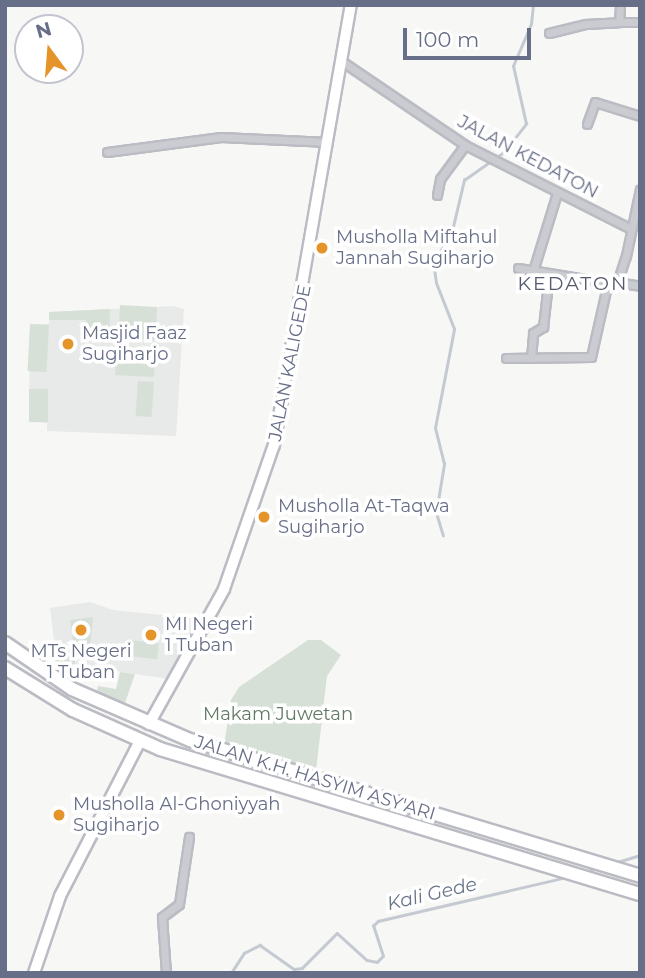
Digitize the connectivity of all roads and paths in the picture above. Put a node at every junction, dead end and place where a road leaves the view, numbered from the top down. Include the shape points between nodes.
1 (351, 5) edge
2 (620, 5) edge
3 (620, 22) junction
4 (640, 22) edge
5 (549, 33) dead end
6 (343, 62) junction
7 (640, 116) edge
8 (587, 124) dead end
9 (328, 142) junction
10 (465, 145) junction
11 (107, 152) dead end
12 (640, 189) edge
13 (557, 193) junction
14 (437, 195) dead end
15 (631, 229) junction
16 (519, 268) dead end
17 (533, 271) junction
18 (548, 274) junction
19 (613, 283) junction
20 (640, 286) edge
21 (506, 358) dead end
22 (531, 358) junction
23 (5, 643) edge
24 (5, 668) edge
25 (149, 724) junction
26 (140, 741) junction
27 (239, 756) junction
28 (336, 801) junction
29 (188, 837) dead end
30 (640, 876) edge
31 (640, 894) edge
32 (34, 973) edge
33 (166, 973) edge

1 - 6 street, JALAN KALIGEDE
2 - 3 street
3 - 4 street
3 - 5 street via 586,23
6 - 9 street, JALAN KALIGEDE
6 - 10 street, JALAN KEDATON
7 - 8 street via 595,102
9 - 11 street via 221,137
9 - 25 street, JALAN KALIGEDE via 282,417 262,487 223,589
10 - 13 street, JALAN KEDATON
10 - 14 street via 440,179
12 - 15 street
13 - 15 street, JALAN KEDATON
13 - 17 street
15 - 19 street
16 - 17 street
17 - 18 street
18 - 19 street
18 - 22 street via 542,327 533,333
19 - 20 street
19 - 22 street via 590,358
21 - 22 street
23 - 25 highway, JALAN K.H. HASYIM ASY'ARI via 68,687
24 - 26 highway, JALAN K.H. HASYIM ASY'ARI via 73,710
25 - 27 highway, JALAN K.H. HASYIM ASY'ARI
26 - 28 highway, JALAN K.H. HASYIM ASY'ARI
26 - 32 street via 63,888
27 - 28 highway via 251,767 344,794 344,799
27 - 30 highway, JALAN K.H. HASYIM ASY'ARI
28 - 31 highway, JALAN K.H. HASYIM ASY'ARI
29 - 33 street via 179,904 162,919

